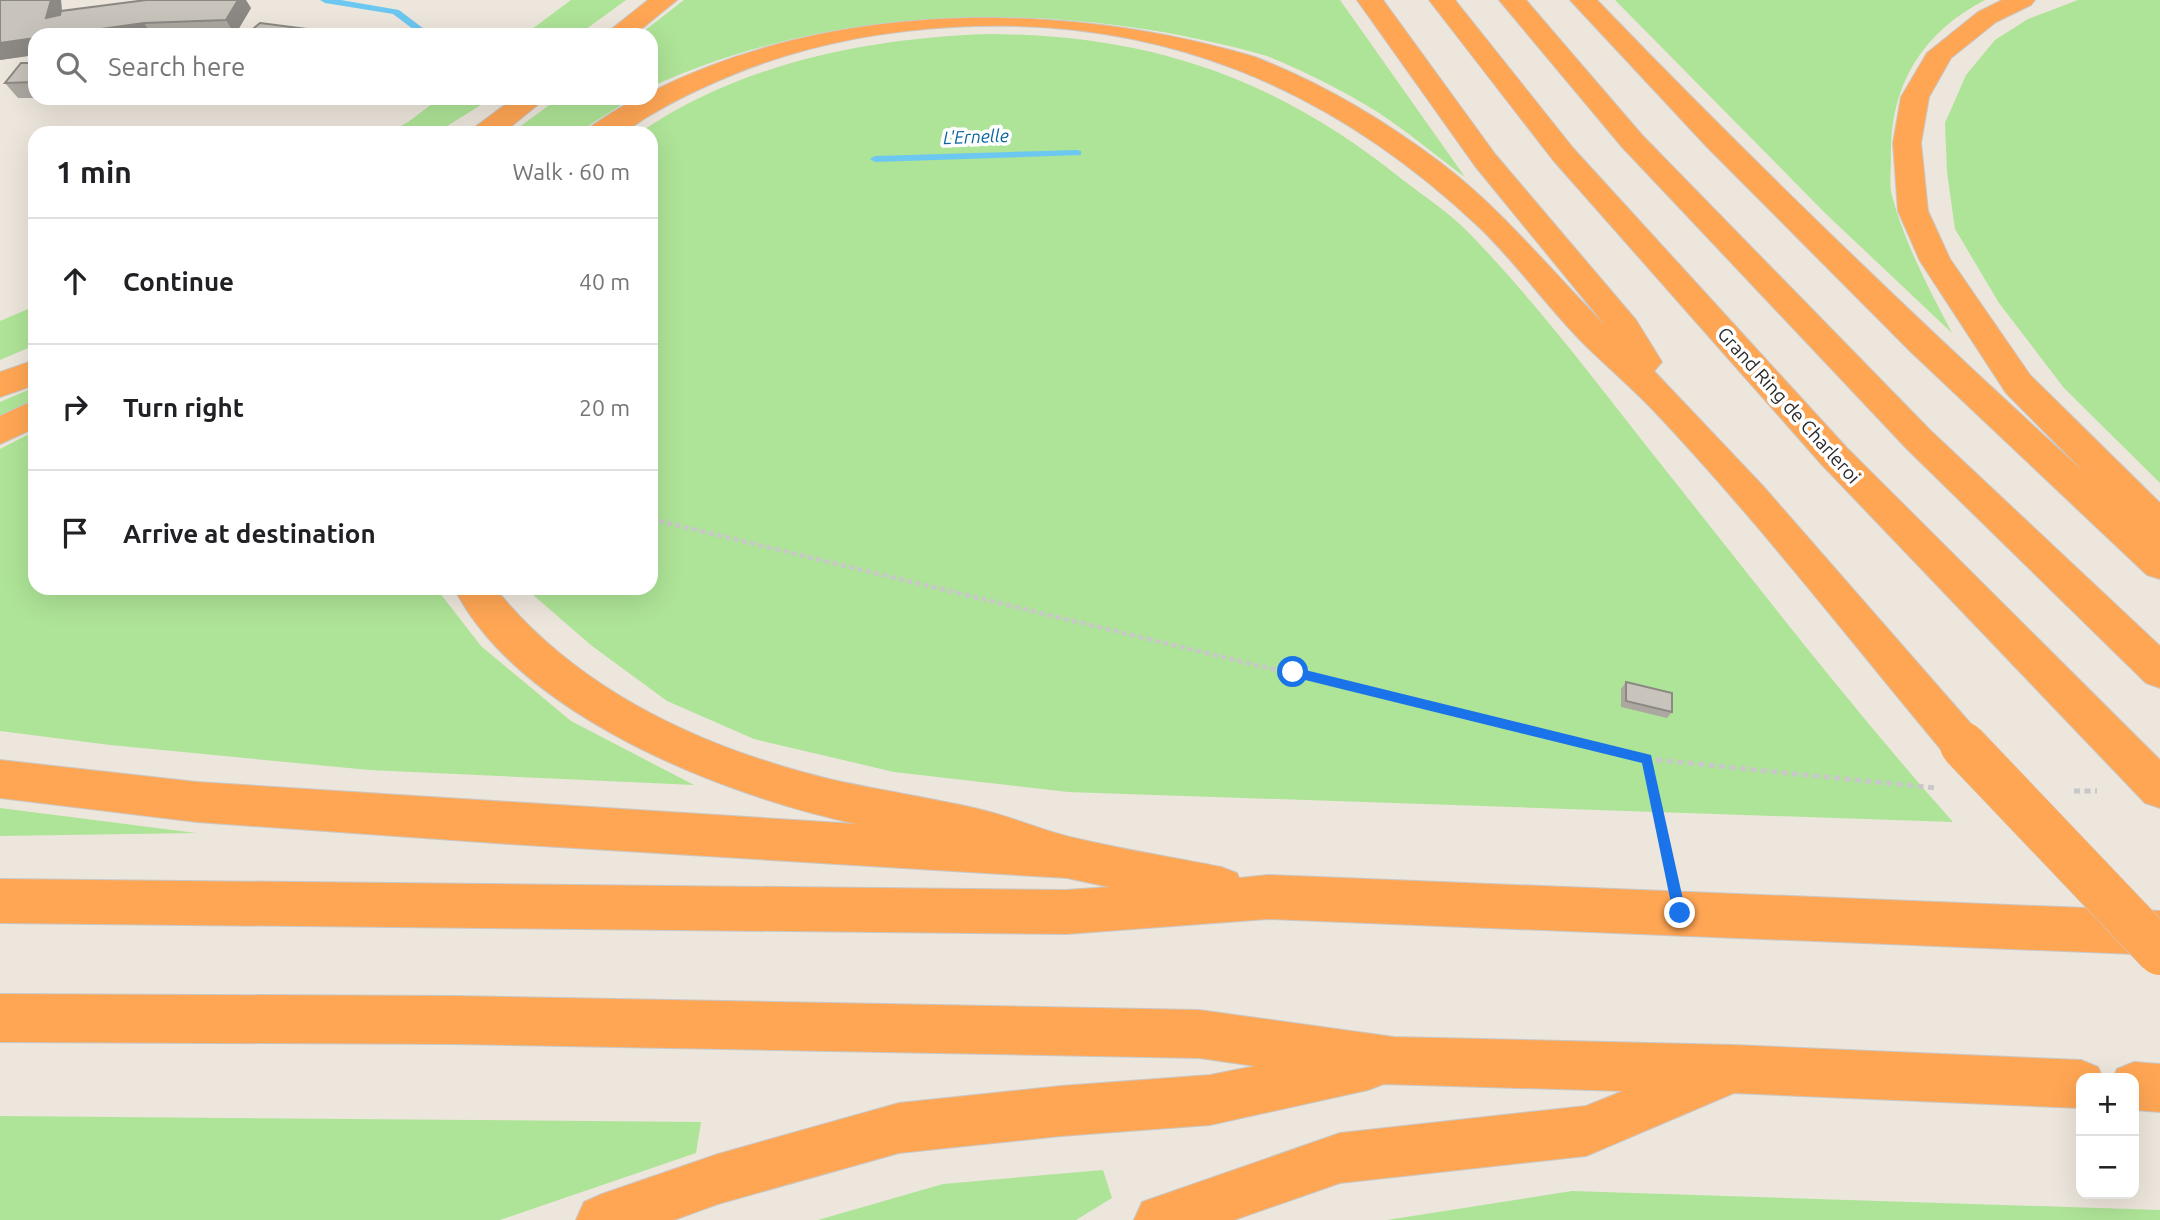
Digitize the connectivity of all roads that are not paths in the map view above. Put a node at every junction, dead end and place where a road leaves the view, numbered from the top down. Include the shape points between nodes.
1 (664, 0) edge
2 (1370, 0) edge
3 (1442, 0) edge
4 (1511, 0) edge
5 (1583, 0) edge
6 (2022, 0) edge
7 (626, 28) edge
8 (658, 99) edge
9 (523, 105) edge
10 (646, 105) edge
11 (494, 126) edge
12 (612, 126) edge
13 (28, 375) edge
14 (0, 385) edge
15 (1675, 412) junction
16 (28, 417) edge
17 (0, 431) edge
18 (2160, 526) edge
19 (2160, 564) edge
20 (478, 595) edge
21 (2160, 671) edge
22 (0, 779) edge
23 (2160, 789) edge
24 (1068, 857) junction
25 (1268, 897) junction
26 (0, 901) edge
27 (2160, 933) edge
28 (2160, 952) edge
29 (0, 1018) edge
30 (1394, 1060) junction
31 (1733, 1069) junction
32 (2076, 1084) edge
33 (2139, 1087) edge
34 (2160, 1088) edge
35 (602, 1220) edge
36 (1160, 1220) edge

1 - 7 highway
2 - 15 highway via 1485,160 1625,328
3 - 23 highway, Grand Ring de Charleroi via 1563,154 1817,437
4 - 21 highway via 1632,141 1919,440
5 - 19 highway via 1717,141 1923,344
6 - 18 highway via 1987,17 1940,53 1916,97 1907,142 1913,211 1935,261 2018,384
8 - 15 highway via 730,65 808,41 920,20 1020,17 1086,21 1212,49 1316,92 1405,149 1491,222 1591,331
9 - 11 highway
10 - 12 highway
13 - 14 highway
15 - 28 highway, bridge via 1963,745
16 - 17 highway
20 - 24 highway via 515,642 556,675 614,713 677,745 741,772 812,794 978,828
22 - 24 highway via 211,803
24 - 25 highway
25 - 26 highway via 1066,912
25 - 27 highway
29 - 30 highway via 454,1020 1199,1034
30 - 31 highway
30 - 35 highway via 1210,1100 899,1128 718,1179
31 - 32 highway
31 - 36 highway via 1586,1131 1340,1158
33 - 34 highway

